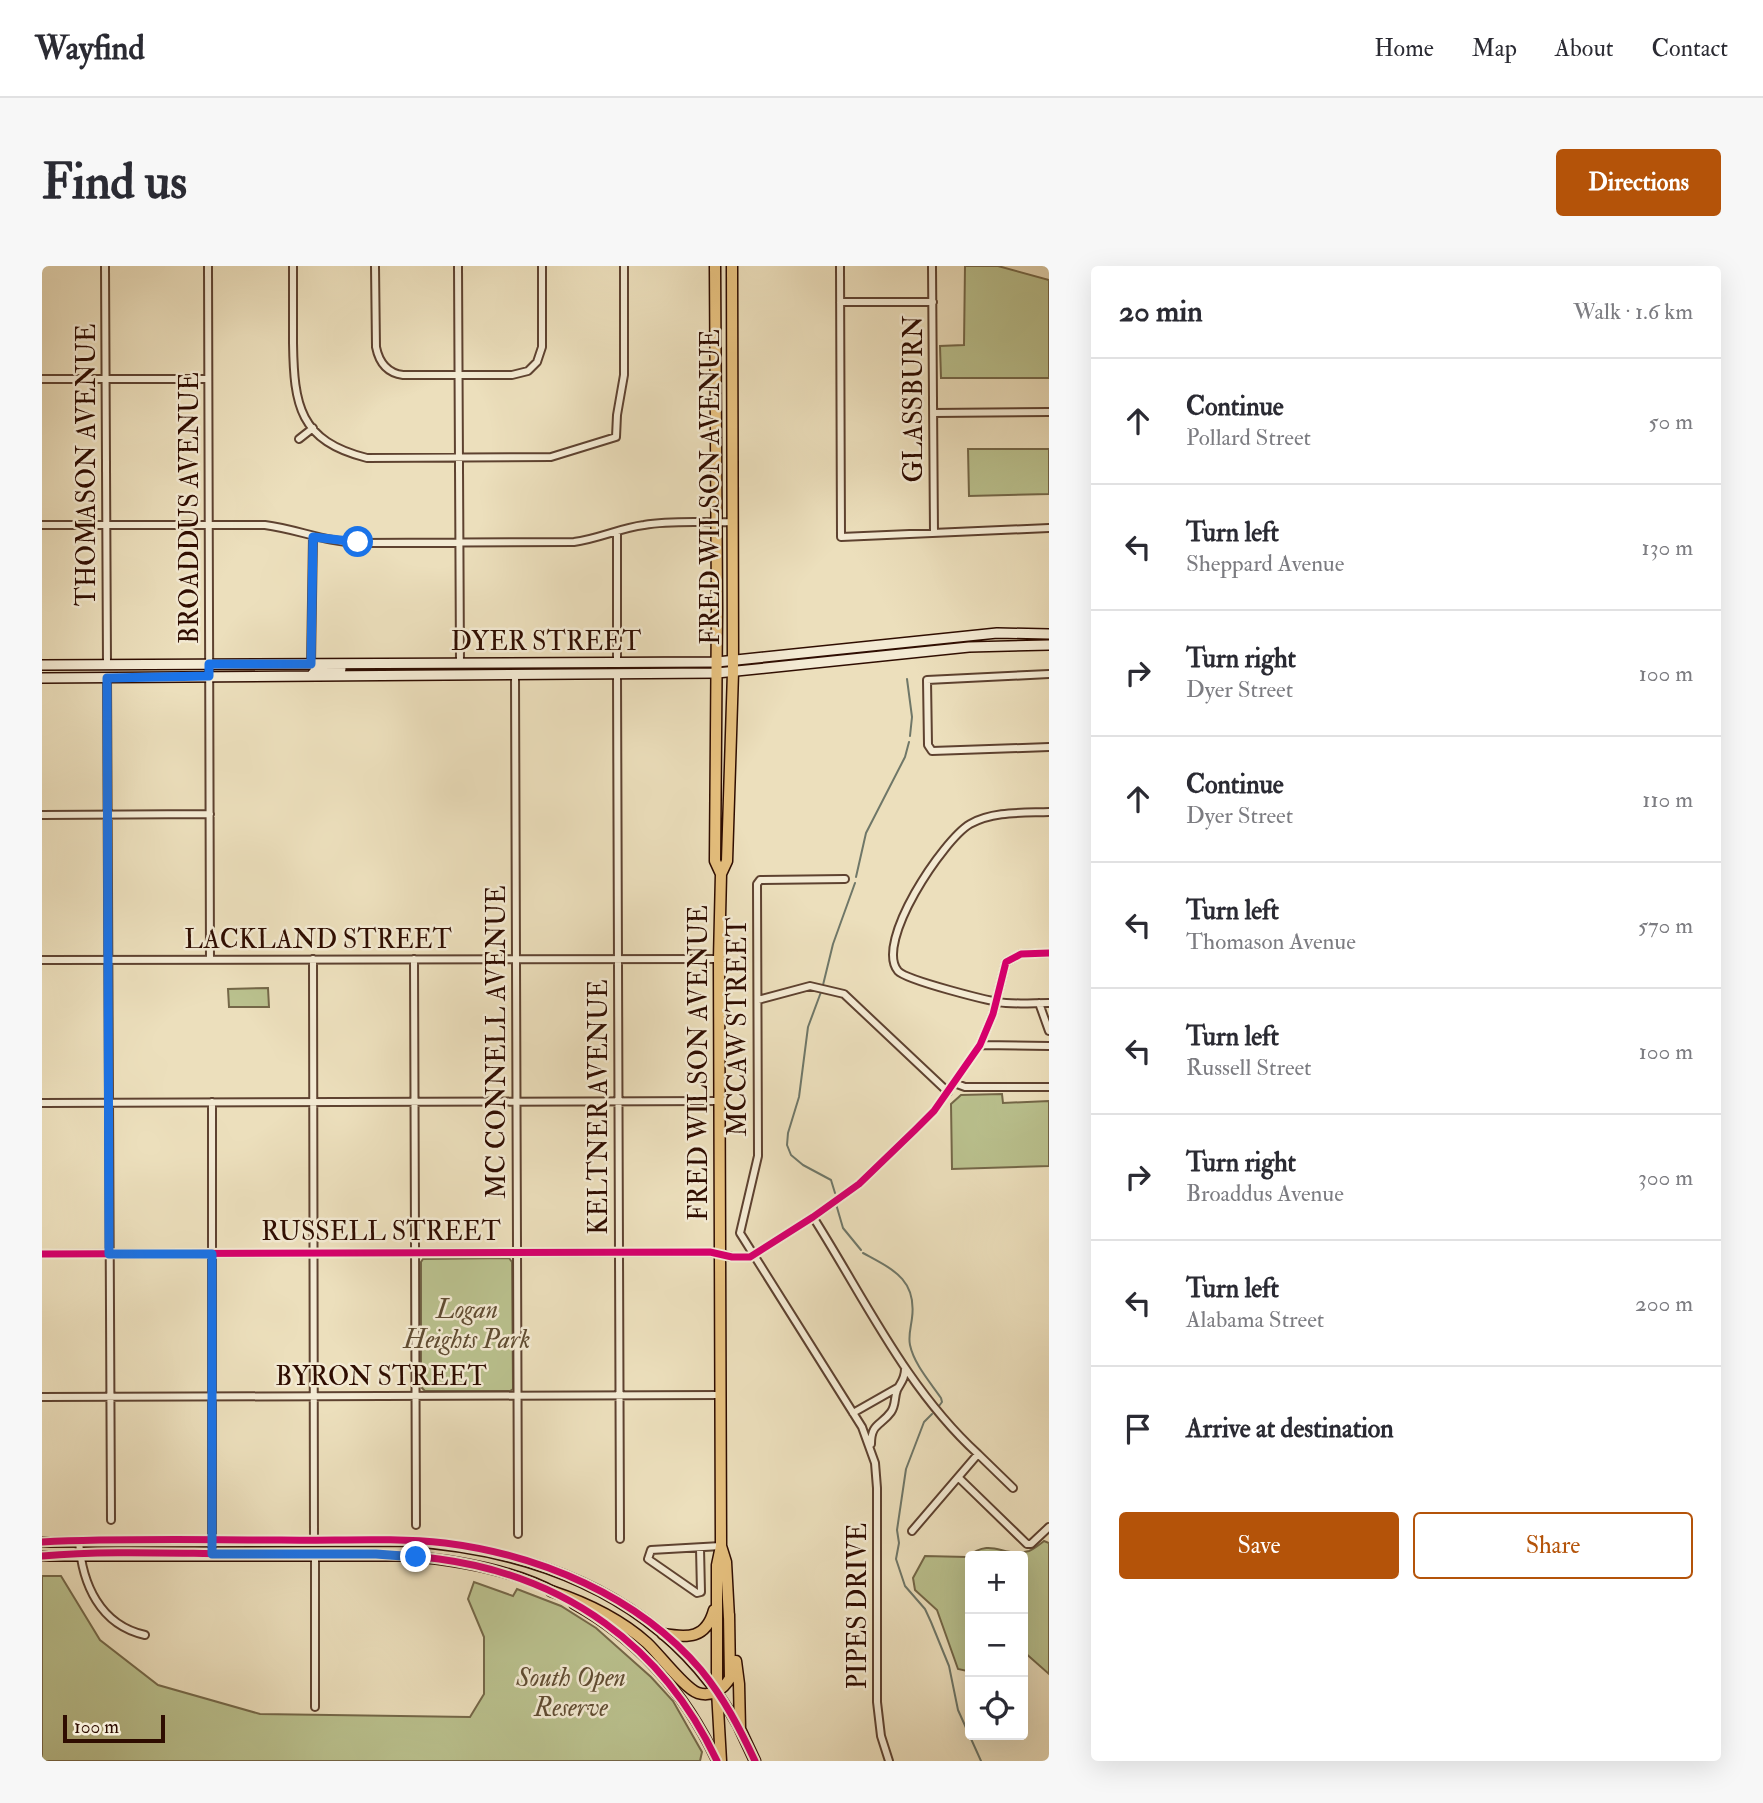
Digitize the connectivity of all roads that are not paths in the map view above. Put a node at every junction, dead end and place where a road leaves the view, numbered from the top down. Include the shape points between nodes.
1 (105, 266) edge
2 (208, 266) edge
3 (293, 266) edge
4 (375, 266) edge
5 (458, 266) edge
6 (541, 266) edge
7 (624, 266) edge
8 (715, 266) edge
9 (732, 266) edge
10 (840, 266) edge
11 (932, 266) edge
12 (840, 302) junction
13 (933, 302) junction
14 (459, 375) junction
15 (42, 379) edge
16 (106, 379) junction
17 (208, 379) junction
18 (1049, 412) edge
19 (933, 413) junction
20 (313, 428) junction
21 (299, 439) dead end
22 (459, 457) junction
23 (733, 522) junction
24 (209, 523) junction
25 (716, 523) junction
26 (42, 524) edge
27 (106, 524) junction
28 (1049, 528) edge
29 (617, 533) junction
30 (934, 533) junction
31 (313, 537) junction
32 (460, 542) junction
33 (1049, 634) edge
34 (1049, 645) edge
35 (353, 663) junction
36 (460, 663) junction
37 (546, 663) junction
38 (617, 663) junction
39 (209, 664) junction
40 (311, 664) junction
41 (107, 665) junction
42 (44, 666) edge
43 (733, 667) junction
44 (717, 668) junction
45 (590, 674) junction
46 (617, 674) junction
47 (1049, 674) edge
48 (209, 676) junction
49 (427, 676) junction
50 (515, 676) junction
51 (311, 677) junction
52 (42, 678) edge
53 (107, 678) junction
54 (1049, 747) edge
55 (1049, 812) edge
56 (108, 814) junction
57 (210, 814) junction
58 (42, 815) edge
59 (721, 874) junction
60 (845, 879) dead end
61 (1049, 953) edge
62 (618, 958) junction
63 (414, 959) junction
64 (516, 959) junction
65 (719, 959) junction
66 (42, 960) edge
67 (108, 960) junction
68 (210, 960) junction
69 (313, 960) junction
70 (758, 1000) junction
71 (997, 1002) junction
72 (1039, 1003) junction
73 (1049, 1003) edge
74 (1049, 1031) edge
75 (980, 1045) junction
76 (1049, 1046) edge
77 (954, 1083) junction
78 (1049, 1087) edge
79 (948, 1092) junction
80 (415, 1101) junction
81 (517, 1101) junction
82 (618, 1101) junction
83 (720, 1101) junction
84 (212, 1102) junction
85 (313, 1102) junction
86 (42, 1103) edge
87 (109, 1103) junction
88 (813, 1217) junction
89 (415, 1253) junction
90 (517, 1253) junction
91 (619, 1253) junction
92 (42, 1254) edge
93 (109, 1254) junction
94 (212, 1254) junction
95 (313, 1254) junction
96 (753, 1254) junction
97 (720, 1255) junction
98 (905, 1368) junction
99 (899, 1387) junction
100 (518, 1395) junction
101 (620, 1395) junction
102 (721, 1395) junction
103 (213, 1396) junction
104 (314, 1396) junction
105 (416, 1396) junction
106 (42, 1397) edge
107 (110, 1397) junction
108 (853, 1413) junction
109 (871, 1450) junction
110 (978, 1454) junction
111 (959, 1478) junction
112 (1013, 1488) dead end
113 (111, 1520) dead end
114 (416, 1525) dead end
115 (1047, 1529) edge
116 (912, 1531) dead end
117 (518, 1534) dead end
118 (620, 1539) dead end
119 (212, 1540) junction
120 (79, 1541) junction
121 (314, 1541) junction
122 (42, 1542) edge
123 (721, 1546) junction
124 (700, 1548) junction
125 (212, 1554) junction
126 (315, 1554) junction
127 (80, 1555) junction
128 (42, 1556) edge
129 (551, 1591) junction
130 (701, 1592) junction
131 (718, 1592) junction
132 (729, 1614) junction
133 (663, 1634) junction
134 (145, 1635) dead end
135 (716, 1692) junction
136 (315, 1707) dead end
137 (740, 1729) junction
138 (719, 1761) edge
139 (755, 1761) edge
140 (889, 1761) edge

1 - 16 street, THOMASON AVENUE
2 - 17 street, BROADDUS AVENUE
3 - 20 street via 294,379 299,405
4 - 14 street via 376,347 381,362 398,375
5 - 14 street
6 - 14 street via 542,341 537,362 518,374
7 - 22 street via 624,375 616,437 551,457
8 - 25 main road, FRED WILSON AVENUE
9 - 23 main road, FRED WILSON AVENUE
10 - 12 street
11 - 13 street, GLASSBURN
12 - 13 street
12 - 30 street via 841,537
13 - 19 street, GLASSBURN
14 - 22 street
15 - 16 street
16 - 17 street
16 - 27 street, THOMASON AVENUE
17 - 24 street, BROADDUS AVENUE
18 - 19 street
19 - 30 street, GLASSBURN
20 - 21 street
20 - 22 street via 334,446 367,457
22 - 32 street
23 - 25 street
23 - 43 main road, FRED WILSON AVENUE
24 - 27 street
24 - 31 street via 283,527
24 - 39 street, BROADDUS AVENUE
25 - 29 street via 655,523
25 - 44 main road, FRED WILSON AVENUE
26 - 27 street
27 - 41 street, THOMASON AVENUE
28 - 30 street
29 - 32 street via 574,542
29 - 38 street
31 - 32 street via 341,542
31 - 40 street
32 - 36 street
33 - 43 main road, DYER STREET via 988,634
34 - 43 main road, DYER STREET via 969,647
35 - 36 main road, DYER STREET
35 - 40 main road, DYER STREET
35 - 51 main road via 343,669 316,670
36 - 37 main road, DYER STREET
36 - 49 main road via 458,668
37 - 38 main road, DYER STREET
37 - 50 main road via 518,668
38 - 44 main road, DYER STREET
38 - 45 main road via 617,668
39 - 40 main road, DYER STREET
39 - 41 main road, DYER STREET
39 - 48 street, BROADDUS AVENUE
41 - 42 main road, DYER STREET
43 - 44 main road, DYER STREET
43 - 59 main road, FRED WILSON AVENUE via 727,861
44 - 46 main road, DYER STREET
44 - 59 main road, FRED WILSON AVENUE via 715,861
45 - 46 main road, DYER STREET
45 - 50 main road, DYER STREET
46 - 62 street, KELTNER AVENUE
47 - 54 street via 927,680 928,745 932,751
48 - 51 main road, DYER STREET
48 - 53 main road, DYER STREET
48 - 57 street, BROADDUS AVENUE
49 - 50 main road, DYER STREET
49 - 51 main road, DYER STREET
50 - 64 street, MC CONNELL AVENUE
52 - 53 main road, DYER STREET
53 - 56 street
55 - 71 street via 990,816 959,833 912,897 893,947 893,962 904,975
56 - 57 street
56 - 58 street
56 - 67 street
57 - 68 street, BROADDUS AVENUE
59 - 65 main road, FRED WILSON AVENUE
60 - 70 street, MCCAW STREET via 758,882
61 - 71 street via 1011,958 1004,967
62 - 64 street, LACKLAND STREET
62 - 65 street, LACKLAND STREET
62 - 82 street, KELTNER AVENUE
63 - 64 street, LACKLAND STREET
63 - 69 street, LACKLAND STREET
63 - 80 street
64 - 81 street, MC CONNELL AVENUE
65 - 83 main road, FRED WILSON AVENUE
66 - 67 street, LACKLAND STREET
67 - 68 street, LACKLAND STREET
67 - 87 street
68 - 69 street, LACKLAND STREET
69 - 85 street
70 - 79 street via 810,986 844,994
70 - 96 street, MCCAW STREET via 758,1163 740,1233
71 - 72 street
71 - 75 street
72 - 73 street
72 - 74 street
75 - 76 street
75 - 77 street
77 - 78 street via 965,1087
77 - 79 street
79 - 88 street via 867,1177
80 - 81 street
80 - 85 street
80 - 89 street
81 - 82 street
81 - 90 street, MC CONNELL AVENUE
82 - 83 street
82 - 91 street, KELTNER AVENUE
83 - 97 main road, FRED WILSON AVENUE
84 - 85 street
84 - 87 street
84 - 94 street
85 - 95 street
86 - 87 street
87 - 93 street
88 - 96 street
88 - 98 street
89 - 90 street, RUSSELL STREET
89 - 95 street, RUSSELL STREET
89 - 105 street
90 - 91 street, RUSSELL STREET
90 - 100 street, MC CONNELL AVENUE
91 - 97 street, RUSSELL STREET
91 - 101 street, KELTNER AVENUE
92 - 93 street, RUSSELL STREET
93 - 94 street, RUSSELL STREET
93 - 107 street
94 - 95 street, RUSSELL STREET
94 - 103 street
95 - 104 street
96 - 97 street, RUSSELL STREET
96 - 108 street, PIPES DRIVE
97 - 102 main road, FRED WILSON AVENUE
98 - 99 street, PIPES DRIVE
98 - 110 street via 937,1412
99 - 108 street
99 - 109 street, PIPES DRIVE via 893,1410 871,1434
100 - 101 street, BYRON STREET
100 - 105 street, BYRON STREET
100 - 117 street, MC CONNELL AVENUE
101 - 102 street, BYRON STREET
101 - 118 street, KELTNER AVENUE
102 - 123 main road, FRED WILSON AVENUE
103 - 104 street, BYRON STREET
103 - 107 street, BYRON STREET
103 - 119 street
104 - 105 street, BYRON STREET
104 - 121 street
105 - 114 street
106 - 107 street, BYRON STREET
107 - 113 street
108 - 109 street, PIPES DRIVE
109 - 140 street, PIPES DRIVE via 877,1488 877,1702
110 - 111 street
110 - 112 street
111 - 115 street via 1027,1544
111 - 116 street
119 - 120 main road
119 - 121 main road
119 - 125 street
120 - 122 main road
120 - 127 street
121 - 133 main road via 444,1543 494,1552 577,1579 629,1608
123 - 124 street
123 - 131 main road, FRED WILSON AVENUE
123 - 132 main road, FRED WILSON AVENUE
124 - 130 street
124 - 130 street via 651,1550 648,1559 693,1592
125 - 126 main road
125 - 127 main road
126 - 129 main road via 459,1562
126 - 136 street
127 - 128 main road
127 - 134 street via 87,1582 102,1610 130,1632
129 - 135 main road via 587,1604 631,1630 692,1691
129 - 138 main road via 608,1625 645,1655 673,1687
130 - 131 street
131 - 133 main road via 708,1626 699,1633
131 - 135 main road, FRED WILSON AVENUE
132 - 135 main road via 730,1678
132 - 137 main road, FRED WILSON AVENUE
133 - 135 main road via 699,1668
135 - 137 main road
135 - 138 main road, FRED WILSON AVENUE
137 - 139 main road

